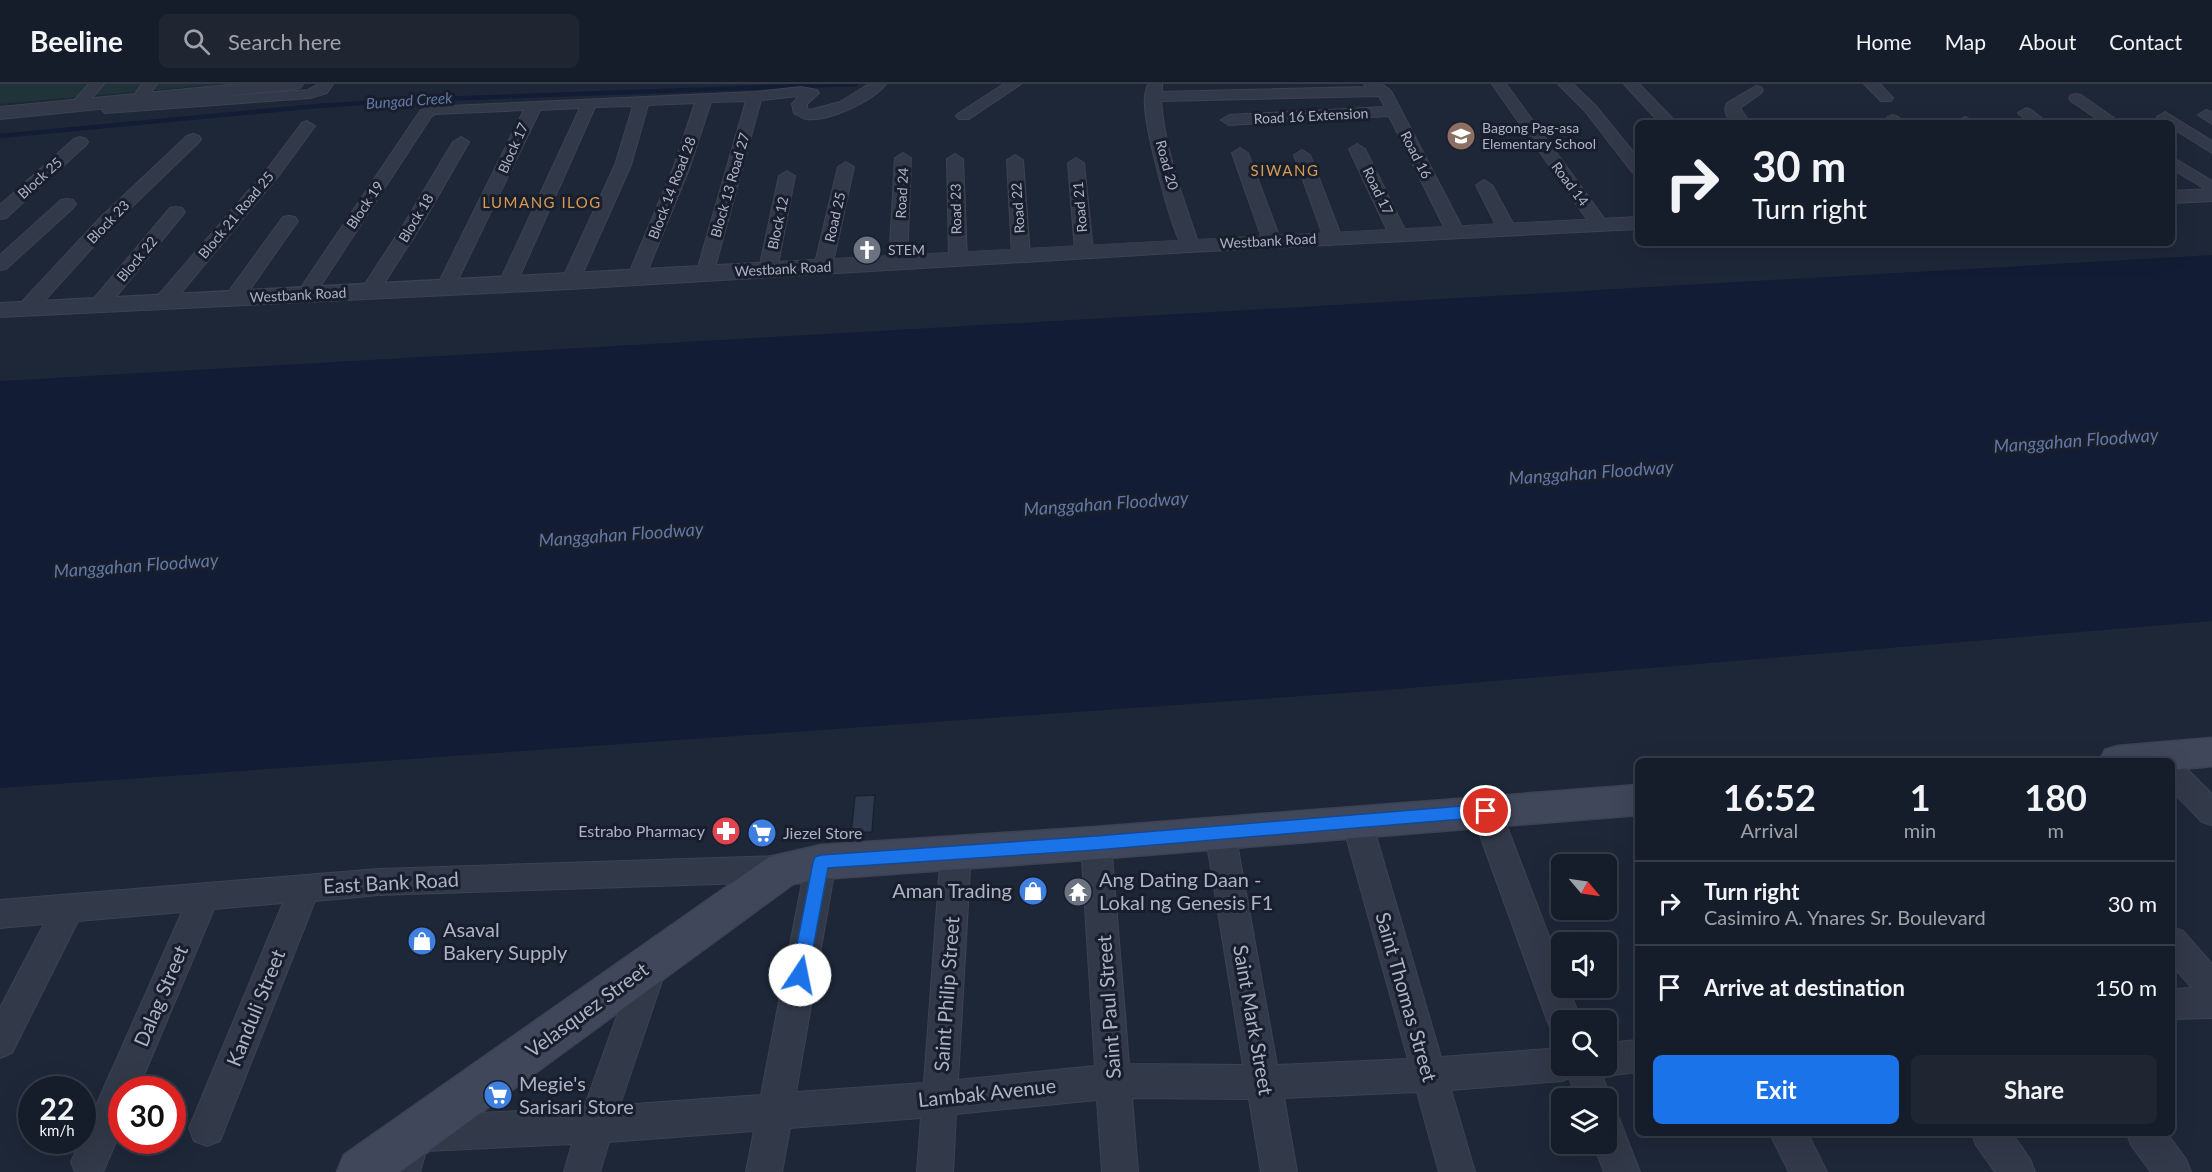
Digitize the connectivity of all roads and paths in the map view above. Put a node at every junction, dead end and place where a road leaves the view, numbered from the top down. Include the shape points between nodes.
1 (96, 84) edge
2 (150, 84) edge
3 (294, 84) edge
4 (326, 84) edge
5 (879, 84) edge
6 (1014, 84) edge
7 (1499, 84) edge
8 (1565, 84) edge
9 (1631, 84) edge
10 (1871, 84) edge
11 (1378, 86) edge
12 (201, 89) edge
13 (1756, 90) dead end
14 (1153, 91) edge
15 (755, 96) junction
16 (705, 97) junction
17 (1886, 98) dead end
18 (2076, 98) dead end
19 (137, 100) junction
20 (642, 100) junction
21 (590, 102) junction
22 (113, 103) junction
23 (534, 105) junction
24 (77, 106) junction
25 (1394, 111) junction
26 (0, 113) edge
27 (2026, 113) dead end
28 (964, 116) dead end
29 (2165, 117) dead end
30 (1228, 120) dead end
31 (1666, 120) edge
32 (1739, 120) edge
33 (2036, 120) edge
34 (2109, 120) edge
35 (2170, 120) edge
36 (2175, 124) edge
37 (308, 126) dead end
38 (193, 139) dead end
39 (80, 142) dead end
40 (460, 142) dead end
41 (2212, 148) edge
42 (1357, 149) dead end
43 (1240, 153) dead end
44 (1302, 155) dead end
45 (903, 158) dead end
46 (955, 159) dead end
47 (1015, 160) dead end
48 (1076, 163) dead end
49 (2175, 164) edge
50 (1635, 165) edge
51 (846, 167) dead end
52 (787, 176) dead end
53 (1484, 185) dead end
54 (2212, 188) edge
55 (2212, 195) edge
56 (2175, 197) edge
57 (67, 204) dead end
58 (176, 212) dead end
59 (0, 214) edge
60 (289, 221) dead end
61 (1635, 223) edge
62 (1600, 225) junction
63 (1507, 229) junction
64 (1455, 231) junction
65 (1398, 234) junction
66 (1334, 238) junction
67 (1272, 241) junction
68 (1190, 245) junction
69 (1084, 251) junction
70 (1022, 256) junction
71 (958, 259) junction
72 (898, 263) junction
73 (0, 265) edge
74 (823, 267) junction
75 (768, 269) junction
76 (705, 274) junction
77 (636, 278) junction
78 (570, 282) junction
79 (507, 285) junction
80 (445, 288) junction
81 (369, 292) junction
82 (305, 295) junction
83 (234, 298) junction
84 (164, 302) junction
85 (98, 306) junction
86 (26, 309) junction
87 (0, 310) edge
88 (2212, 752) edge
89 (2175, 760) edge
90 (2175, 775) edge
91 (1635, 806) edge
92 (1486, 811) junction
93 (2212, 813) edge
94 (1357, 822) junction
95 (1220, 832) junction
96 (1096, 843) junction
97 (956, 851) junction
98 (802, 865) junction
99 (305, 888) junction
100 (204, 897) junction
101 (68, 909) junction
102 (0, 915) edge
103 (2175, 944) edge
104 (652, 963) junction
105 (2212, 987) edge
106 (2212, 1003) edge
107 (2175, 1004) edge
108 (1560, 1010) edge
109 (0, 1042) edge
110 (1635, 1056) edge
111 (1617, 1058) edge
112 (1551, 1065) edge
113 (1428, 1075) junction
114 (1115, 1080) junction
115 (1265, 1082) junction
116 (940, 1099) junction
117 (774, 1110) junction
118 (596, 1125) junction
119 (207, 1128) dead end
120 (1789, 1136) edge
121 (1992, 1136) edge
122 (2147, 1136) edge
123 (408, 1153) edge
124 (1615, 1154) edge
125 (89, 1162) dead end
126 (361, 1172) edge
127 (582, 1172) edge
128 (764, 1172) edge
129 (935, 1172) edge
130 (1120, 1172) edge
131 (1279, 1172) edge
132 (1456, 1172) edge
133 (1622, 1172) edge
134 (1809, 1172) edge
135 (2017, 1172) edge
136 (2173, 1172) edge

1 - 24 street
2 - 19 street
3 - 12 street
4 - 22 street via 310,94 110,110
5 - 15 street via 847,105 808,115 798,105 810,91
6 - 28 street
7 - 62 street, Road 14
8 - 50 street via 1590,108
9 - 31 street
10 - 17 street
11 - 14 street
11 - 25 street, Road 16
12 - 19 street
13 - 32 street via 1734,103 1734,115
14 - 68 street, Road 20 via 1163,156
15 - 16 street
15 - 76 street, Block 13 Road 27
16 - 20 street
16 - 77 street, Block 14 Road 28 via 681,170
18 - 34 street
19 - 22 street
20 - 21 street
20 - 78 street via 623,165
21 - 23 street
21 - 79 street
22 - 24 street
23 - 80 street, Block 17
23 - 82 street, Block 19 via 437,108 425,114
24 - 26 street
25 - 30 street, Road 16 Extension
25 - 64 street, Road 16
27 - 33 street
29 - 35 street
36 - 41 street
37 - 84 street, Block 21 Road 25
38 - 86 street, Block 23 via 107,221
39 - 59 street, Block 25
40 - 81 street, Block 18
42 - 65 street, Road 17
43 - 67 street
44 - 66 street
45 - 72 street, Road 24
46 - 71 street, Road 23
47 - 70 street, Road 22
48 - 69 street, Road 21
49 - 54 street
51 - 74 street, Road 25
52 - 75 street, Block 12
53 - 63 street
55 - 56 street
57 - 73 street
58 - 85 street, Block 22
60 - 83 street
61 - 62 street, Westbank Road
62 - 63 street, Westbank Road
63 - 64 street, Westbank Road
64 - 65 street, Westbank Road
65 - 66 street, Westbank Road
66 - 67 street, Westbank Road
67 - 68 street, Westbank Road
68 - 69 street, Westbank Road
69 - 70 street, Westbank Road
70 - 71 street, Westbank Road
71 - 72 street, Westbank Road
72 - 74 street, Westbank Road
74 - 75 street, Westbank Road
75 - 76 street, Westbank Road
76 - 77 street, Westbank Road
77 - 78 street, Westbank Road
78 - 79 street, Westbank Road
79 - 80 street, Westbank Road
80 - 81 street, Westbank Road
81 - 82 street, Westbank Road
82 - 83 street, Westbank Road
83 - 84 street, Westbank Road
84 - 85 street, Westbank Road
85 - 86 street, Westbank Road
86 - 87 street, Westbank Road
88 - 89 main road
90 - 93 street
91 - 92 main road
92 - 94 main road
92 - 108 street
94 - 95 main road
94 - 113 street, Saint Thomas Street
95 - 96 main road
95 - 115 street, Saint Mark Street
96 - 97 main road
96 - 114 street, Saint Paul Street
97 - 98 main road
97 - 116 street, Saint Philip Street
98 - 99 street, East Bank Road
98 - 104 main road, Velasquez Street
98 - 117 street
99 - 100 street, East Bank Road
99 - 119 street, Kanduli Street
100 - 101 street, East Bank Road
100 - 125 street, Dalag Street
101 - 102 street, East Bank Road
101 - 109 street
103 - 105 street
104 - 118 street
104 - 123 main road, Velasquez Street
106 - 107 street
110 - 111 street
112 - 113 street, Lambak Avenue
113 - 115 street, Lambak Avenue
113 - 132 street, Saint Thomas Street
114 - 115 street, Lambak Avenue
114 - 116 street, Lambak Avenue
114 - 130 street, Saint Paul Street
115 - 131 street, Saint Mark Street
116 - 117 street, Lambak Avenue
116 - 129 street, Saint Philip Street
117 - 118 street, Lambak Avenue
117 - 128 street
118 - 123 street, Lambak Avenue
118 - 127 street
120 - 134 street
121 - 135 street
122 - 136 street
123 - 126 main road, Velasquez Street
124 - 133 street

